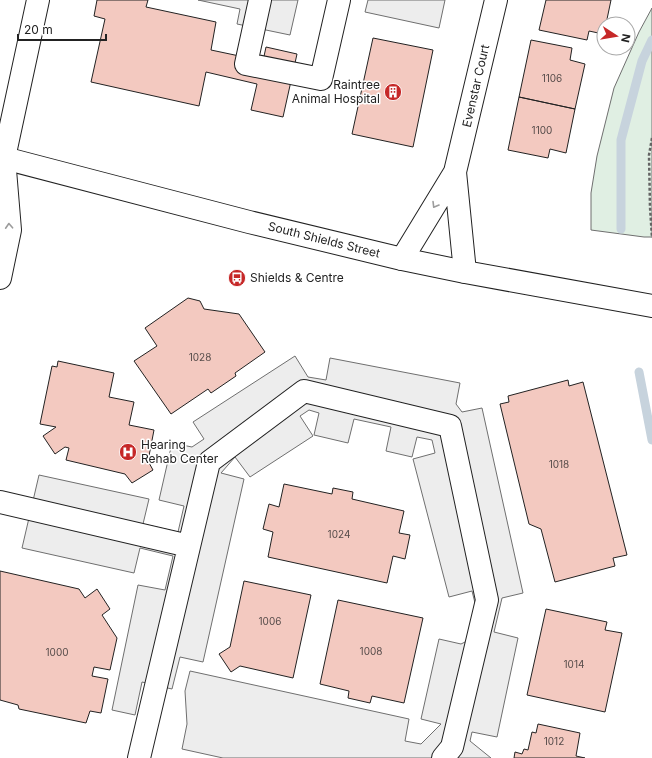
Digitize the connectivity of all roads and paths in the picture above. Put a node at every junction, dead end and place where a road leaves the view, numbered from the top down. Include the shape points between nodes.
1 (38, 0) edge
2 (260, 0) edge
3 (339, 0) edge
4 (496, 0) edge
5 (652, 138) edge
6 (1, 159) edge
7 (455, 172) junction
8 (652, 238) edge
9 (402, 259) junction
10 (465, 272) junction
11 (0, 278) edge
12 (652, 306) edge
13 (0, 502) edge
14 (189, 546) junction
15 (139, 758) edge
16 (443, 758) edge

1 - 6 street
2 - 3 street via 246,64 322,79
4 - 7 street, Evenstar Court
5 - 8 path via 649,155
6 - 9 street, South Shields Street
11 -> 6 street via 10,230
7 -> 9 street, Evenstar Court
7 - 10 street, Evenstar Court
9 - 10 street, South Shields Street
10 - 12 street, South Shields Street
13 - 14 street
14 - 15 street
14 - 16 street via 209,462 304,391 450,426 487,600 452,747

